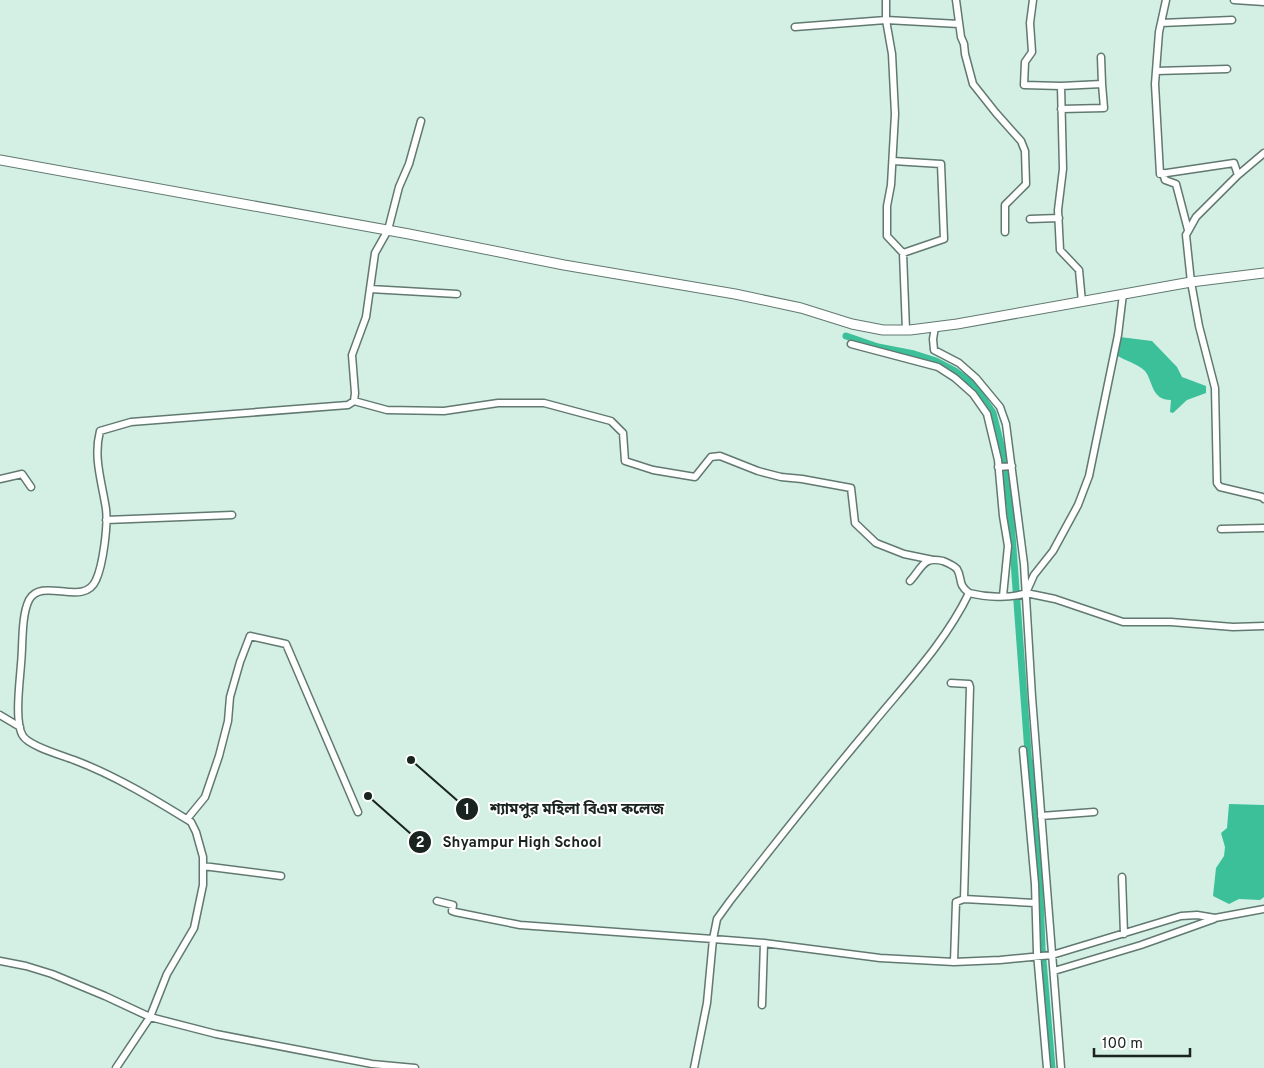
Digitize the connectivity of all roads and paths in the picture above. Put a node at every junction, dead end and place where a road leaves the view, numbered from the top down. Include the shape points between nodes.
1 (886, 0) edge
2 (956, 0) edge
3 (1033, 0) edge
4 (1166, 0) edge
5 (1234, 0) edge
6 (1264, 2) edge
7 (886, 20) junction
8 (1232, 20) dead end
9 (1161, 23) junction
10 (959, 24) junction
11 (795, 27) dead end
12 (1100, 57) dead end
13 (1227, 68) dead end
14 (1156, 71) junction
15 (1102, 84) junction
16 (1061, 86) junction
17 (1062, 109) junction
18 (421, 121) dead end
19 (1264, 153) edge
20 (0, 160) edge
21 (893, 161) junction
22 (1163, 173) junction
23 (1238, 175) junction
24 (1059, 218) junction
25 (1030, 219) dead end
26 (388, 230) junction
27 (1188, 230) junction
28 (1005, 232) dead end
29 (903, 253) junction
30 (1264, 273) edge
31 (1191, 282) junction
32 (370, 289) junction
33 (457, 294) dead end
34 (1123, 294) junction
35 (1082, 302) junction
36 (935, 327) junction
37 (906, 330) junction
38 (851, 344) dead end
39 (354, 401) junction
40 (1004, 467) junction
41 (0, 479) edge
42 (31, 487) dead end
43 (1264, 499) edge
44 (232, 516) dead end
45 (106, 520) junction
46 (1264, 528) edge
47 (1221, 529) dead end
48 (933, 560) junction
49 (910, 581) dead end
50 (969, 593) junction
51 (1023, 594) junction
52 (1006, 596) junction
53 (1264, 626) edge
54 (952, 682) dead end
55 (0, 715) edge
56 (20, 727) junction
57 (1023, 750) dead end
58 (358, 812) dead end
59 (1094, 812) dead end
60 (1041, 816) junction
61 (187, 819) junction
62 (203, 866) junction
63 (281, 876) dead end
64 (1122, 877) dead end
65 (964, 899) junction
66 (437, 901) dead end
67 (1035, 903) junction
68 (1264, 909) edge
69 (1215, 918) junction
70 (1124, 934) junction
71 (713, 939) junction
72 (764, 943) junction
73 (1052, 955) junction
74 (1038, 957) junction
75 (0, 961) edge
76 (954, 962) junction
77 (1054, 971) junction
78 (762, 1005) dead end
79 (150, 1017) junction
80 (116, 1068) edge
81 (415, 1068) edge
82 (694, 1068) edge
83 (1047, 1068) edge
84 (1061, 1068) edge

1 - 7 street
2 - 10 street
3 - 16 street via 1030,23 1032,52 1025,62 1024,85
4 - 9 street
5 - 6 street
7 - 10 street
7 - 11 street
7 - 21 street via 892,54 895,114
8 - 9 street
9 - 14 street
10 - 28 street via 973,84 1022,141 1025,151 1026,184 1005,205
12 - 15 street
13 - 14 street
14 - 22 street via 1160,174
15 - 16 street
15 - 17 street via 1104,108
16 - 17 street
17 - 24 street via 1063,169
18 - 26 street
19 - 23 street
20 - 26 street
21 - 29 street via 887,236
21 - 29 street via 941,164 944,239
22 - 23 street via 1234,163
22 - 27 street via 1165,180 1176,184
23 - 27 street via 1196,217
24 - 25 street
24 - 35 street via 1060,250 1079,270
26 - 32 street via 375,253
26 - 37 street via 564,266 744,296 801,308 852,324
27 - 31 street
29 - 37 street
30 - 31 street
31 - 34 street
31 - 43 street via 1215,388 1217,483 1220,487
32 - 33 street
32 - 39 street via 366,317 352,356
34 - 35 street
34 - 51 street via 1118,335 1088,476 1078,505 1054,551
35 - 36 street
36 - 37 street
36 - 40 street via 934,350 959,363 1000,406 1006,424
38 - 40 street via 938,367 956,378 987,414
39 - 45 street via 348,405 131,422 100,431 97,467
39 - 48 street via 387,410 444,411 498,404 544,403 580,412 612,421 623,434 624,461 653,470 696,477 711,457 720,456 781,477 851,488 855,522 876,543 904,554
40 - 51 street via 1024,564
40 - 52 street via 1008,546
41 - 42 street via 22,474
44 - 45 street
45 - 56 street via 96,581 90,589 80,592 42,591 29,601 24,620 18,702
46 - 47 street
48 - 49 street via 922,564
48 - 50 street via 948,563 957,570 962,588
50 - 52 street
50 - 71 street via 939,643 730,901 717,919
51 - 52 street
51 - 53 street via 1055,598 1123,622
51 - 60 street
54 - 65 street via 969,684 970,687
55 - 56 street
56 - 61 street via 23,736 39,747 90,766
57 - 67 street
58 - 61 street via 286,644 250,636 230,698 228,721 208,789
59 - 60 street
60 - 73 street
61 - 62 street via 196,832
62 - 63 street
62 - 79 street via 203,885 194,928 167,974
64 - 70 street
65 - 67 street
65 - 76 street via 956,902
66 - 71 street via 452,905 455,912 520,925
67 - 74 street
68 - 69 street
69 - 70 street via 1181,916
69 - 77 street
70 - 73 street
71 - 72 street
71 - 82 street via 707,1002
72 - 76 street via 880,958
72 - 78 street
73 - 74 street
73 - 77 street
74 - 76 street
74 - 83 street
75 - 79 street via 52,974
77 - 84 street
79 - 80 street
79 - 81 street via 216,1034 372,1064

